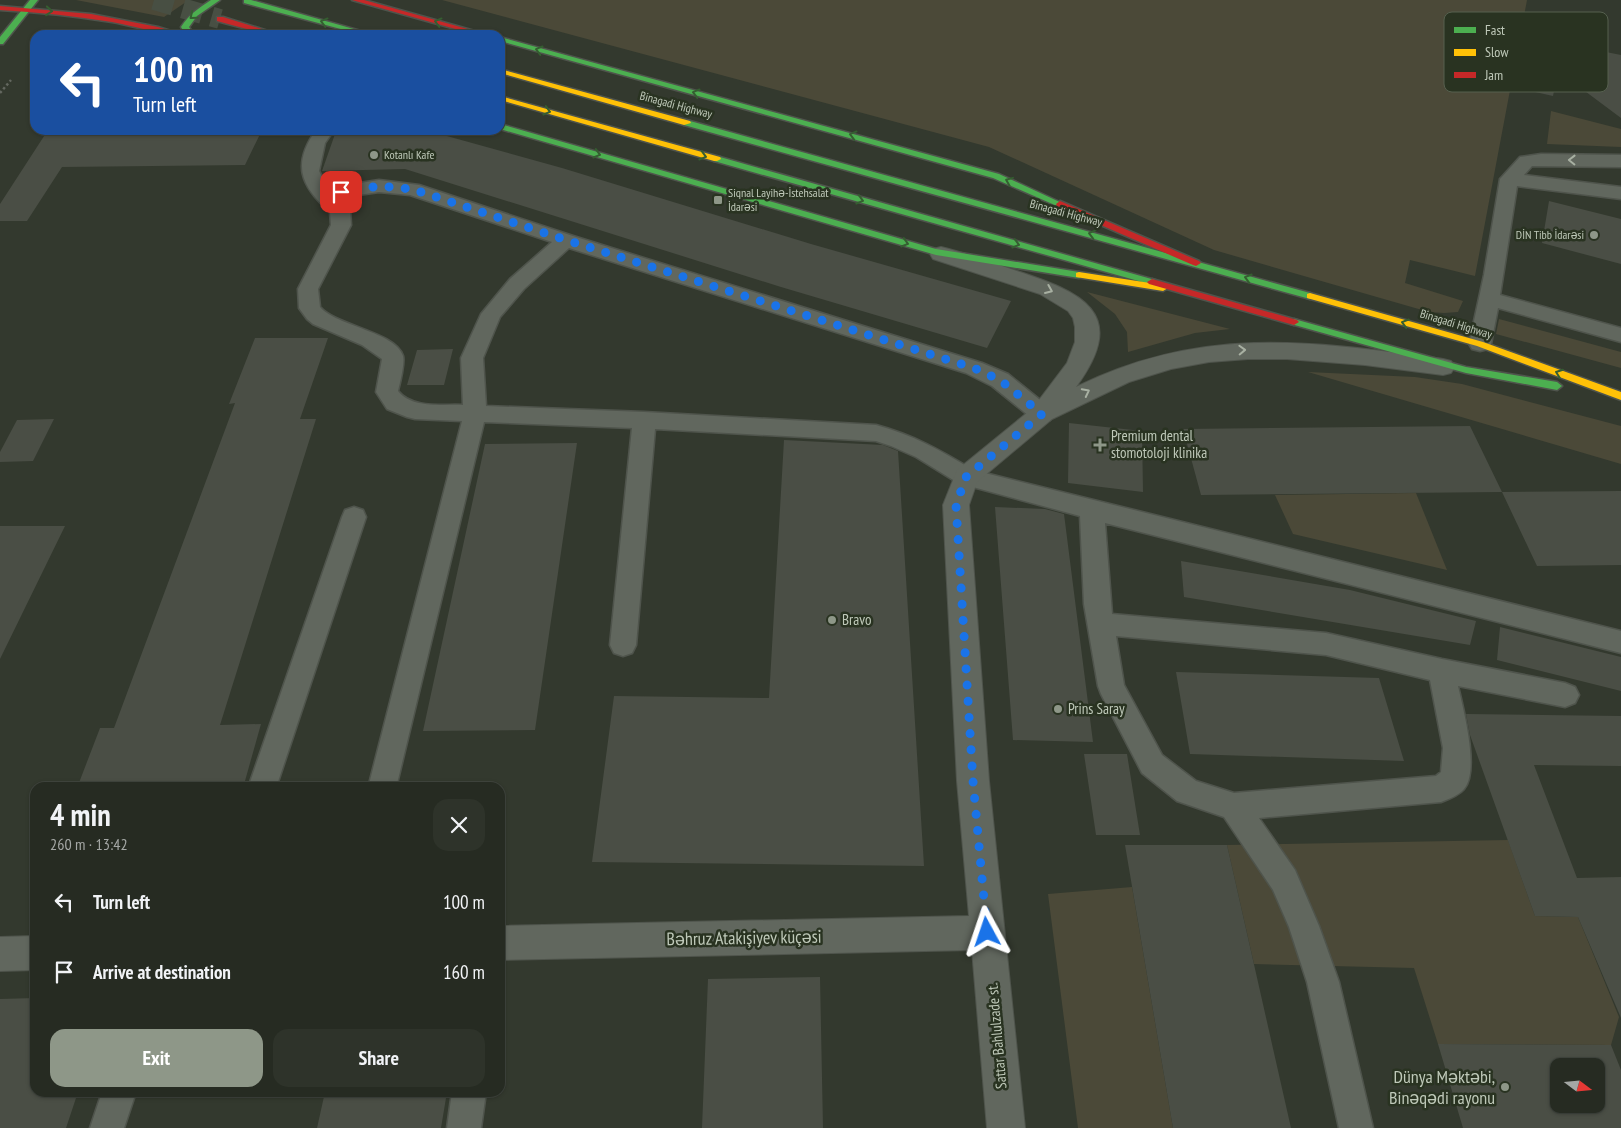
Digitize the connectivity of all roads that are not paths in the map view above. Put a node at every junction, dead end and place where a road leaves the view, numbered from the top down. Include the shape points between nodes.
1 (216, 0) edge
2 (356, 0) edge
3 (247, 1) edge
4 (30, 4) edge
5 (0, 8) edge
6 (220, 19) tunnel mouth
7 (160, 30) edge
8 (186, 30) edge
9 (259, 30) edge
10 (353, 30) edge
11 (467, 30) edge
12 (505, 40) edge
13 (0, 42) edge
14 (505, 72) edge
15 (505, 99) edge
16 (505, 127) edge
17 (321, 135) edge
18 (1615, 161) edge
19 (1509, 179) junction
20 (1621, 186) edge
21 (1621, 193) edge
22 (322, 195) junction
23 (566, 240) junction
24 (936, 252) junction
25 (1198, 264) junction
26 (1183, 291) junction
27 (1489, 299) junction
28 (1621, 335) edge
29 (1480, 344) junction
30 (1466, 370) junction
31 (1621, 397) edge
32 (474, 414) junction
33 (1042, 414) junction
34 (644, 420) junction
35 (966, 477) junction
36 (1092, 510) junction
37 (354, 517) dead end
38 (1101, 624) junction
39 (1621, 642) edge
40 (623, 645) dead end
41 (1442, 671) junction
42 (1565, 695) dead end
43 (264, 782) edge
44 (383, 782) edge
45 (1234, 807) junction
46 (987, 932) junction
47 (505, 943) edge
48 (0, 954) edge
49 (30, 954) edge
50 (117, 1097) edge
51 (468, 1097) edge
52 (107, 1128) edge
53 (464, 1128) edge
54 (1006, 1128) edge
55 (1356, 1128) edge

1 -> 8 main road via 190,18
11 -> 2 main road
10 -> 3 main road
4 - 5 main road
4 -> 7 main road
4 - 13 main road
6 - 9 main road
25 -> 12 main road via 996,176
25 -> 14 main road, Binagadi Highway
15 -> 26 main road, Binagadi Highway
16 -> 24 main road
17 - 22 lane via 310,171
18 -> 19 lane via 1527,161
18 - 20 lane
19 - 21 lane
19 - 27 lane
22 - 23 lane via 379,186 412,189
22 - 32 lane via 340,210 341,225 308,289 306,298 312,311 328,325 354,333 394,357 387,392 395,403 415,411
23 - 32 lane via 517,284 491,314 472,358
23 - 33 lane via 974,368 1000,380
24 - 26 main road
24 -> 33 street via 1048,289 1076,306 1084,316 1087,342 1078,366
29 -> 25 main road, Binagadi Highway
26 - 30 main road, Binagadi Highway
27 - 28 lane
27 - 29 lane
31 -> 29 main road, Binagadi Highway
30 - 31 main road, Binagadi Highway
33 -> 30 street via 1134,372 1210,353 1282,350 1347,354
32 - 34 lane
32 - 44 lane
33 - 35 street
34 - 35 lane via 876,433 924,451
34 - 40 lane
35 - 36 lane
35 - 46 street, Sattar Bahlulzade st. via 956,505 973,781
36 - 38 lane
36 - 39 lane
37 - 43 lane
38 - 41 lane via 1326,644
38 - 45 lane via 1111,686 1152,764 1187,792
41 - 42 lane
41 - 45 lane via 1457,748 1455,779 1441,790
45 - 55 lane via 1284,880 1304,926 1323,982
46 - 47 street, Bəhruz Atakişiyev küçəsi
46 - 54 street, Sattar Bahlulzade st.
48 - 49 street
50 - 52 lane
51 - 53 lane

